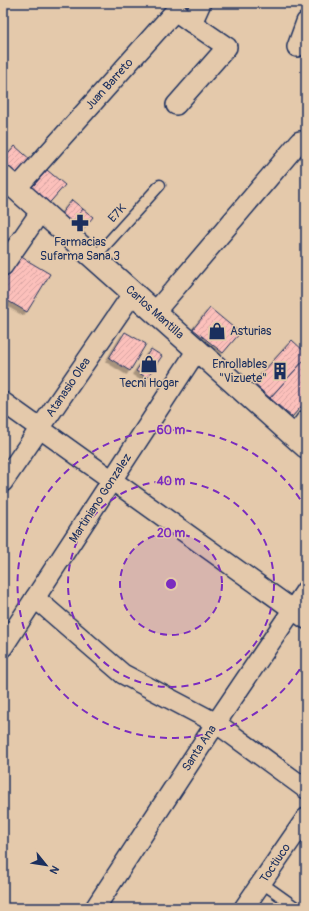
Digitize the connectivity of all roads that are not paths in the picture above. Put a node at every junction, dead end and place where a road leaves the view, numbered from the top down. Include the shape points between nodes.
1 (201, 3) edge
2 (192, 22) junction
3 (306, 22) edge
4 (297, 47) dead end
5 (176, 105) dead end
6 (300, 141) dead end
7 (9, 183) edge
8 (160, 185) dead end
9 (41, 211) junction
10 (94, 258) junction
11 (3, 266) edge
12 (133, 293) junction
13 (155, 312) junction
14 (197, 350) junction
15 (3, 402) edge
16 (302, 434) edge
17 (3, 482) edge
18 (306, 590) edge
19 (35, 598) junction
20 (306, 619) edge
21 (3, 647) edge
22 (216, 723) junction
23 (306, 789) edge
24 (306, 818) edge
25 (262, 882) junction
26 (95, 908) edge
27 (244, 908) edge
28 (297, 908) edge

1 - 2 street
2 - 5 street via 227,47
2 - 7 street, Juan Barreto via 175,11
3 - 4 street
6 - 13 street
7 - 9 street, Carlos Mantilla
8 - 10 lane, E7K
9 - 10 street, Carlos Mantilla
9 - 11 street
10 - 12 street, Carlos Mantilla
12 - 13 street, Carlos Mantilla
12 - 17 street, Atanasio Olea
13 - 14 street, Carlos Mantilla
14 - 16 street, Carlos Mantilla
14 - 19 street, Martiniano Gonzalez
15 - 20 street
18 - 22 street, Santa Ana
19 - 21 street, Martiniano Gonzalez
19 - 22 street via 123,674
22 - 23 street
22 - 26 street, Santa Ana
24 - 25 street, Toctiuco
25 - 27 street, Toctiuco
25 - 28 lane

